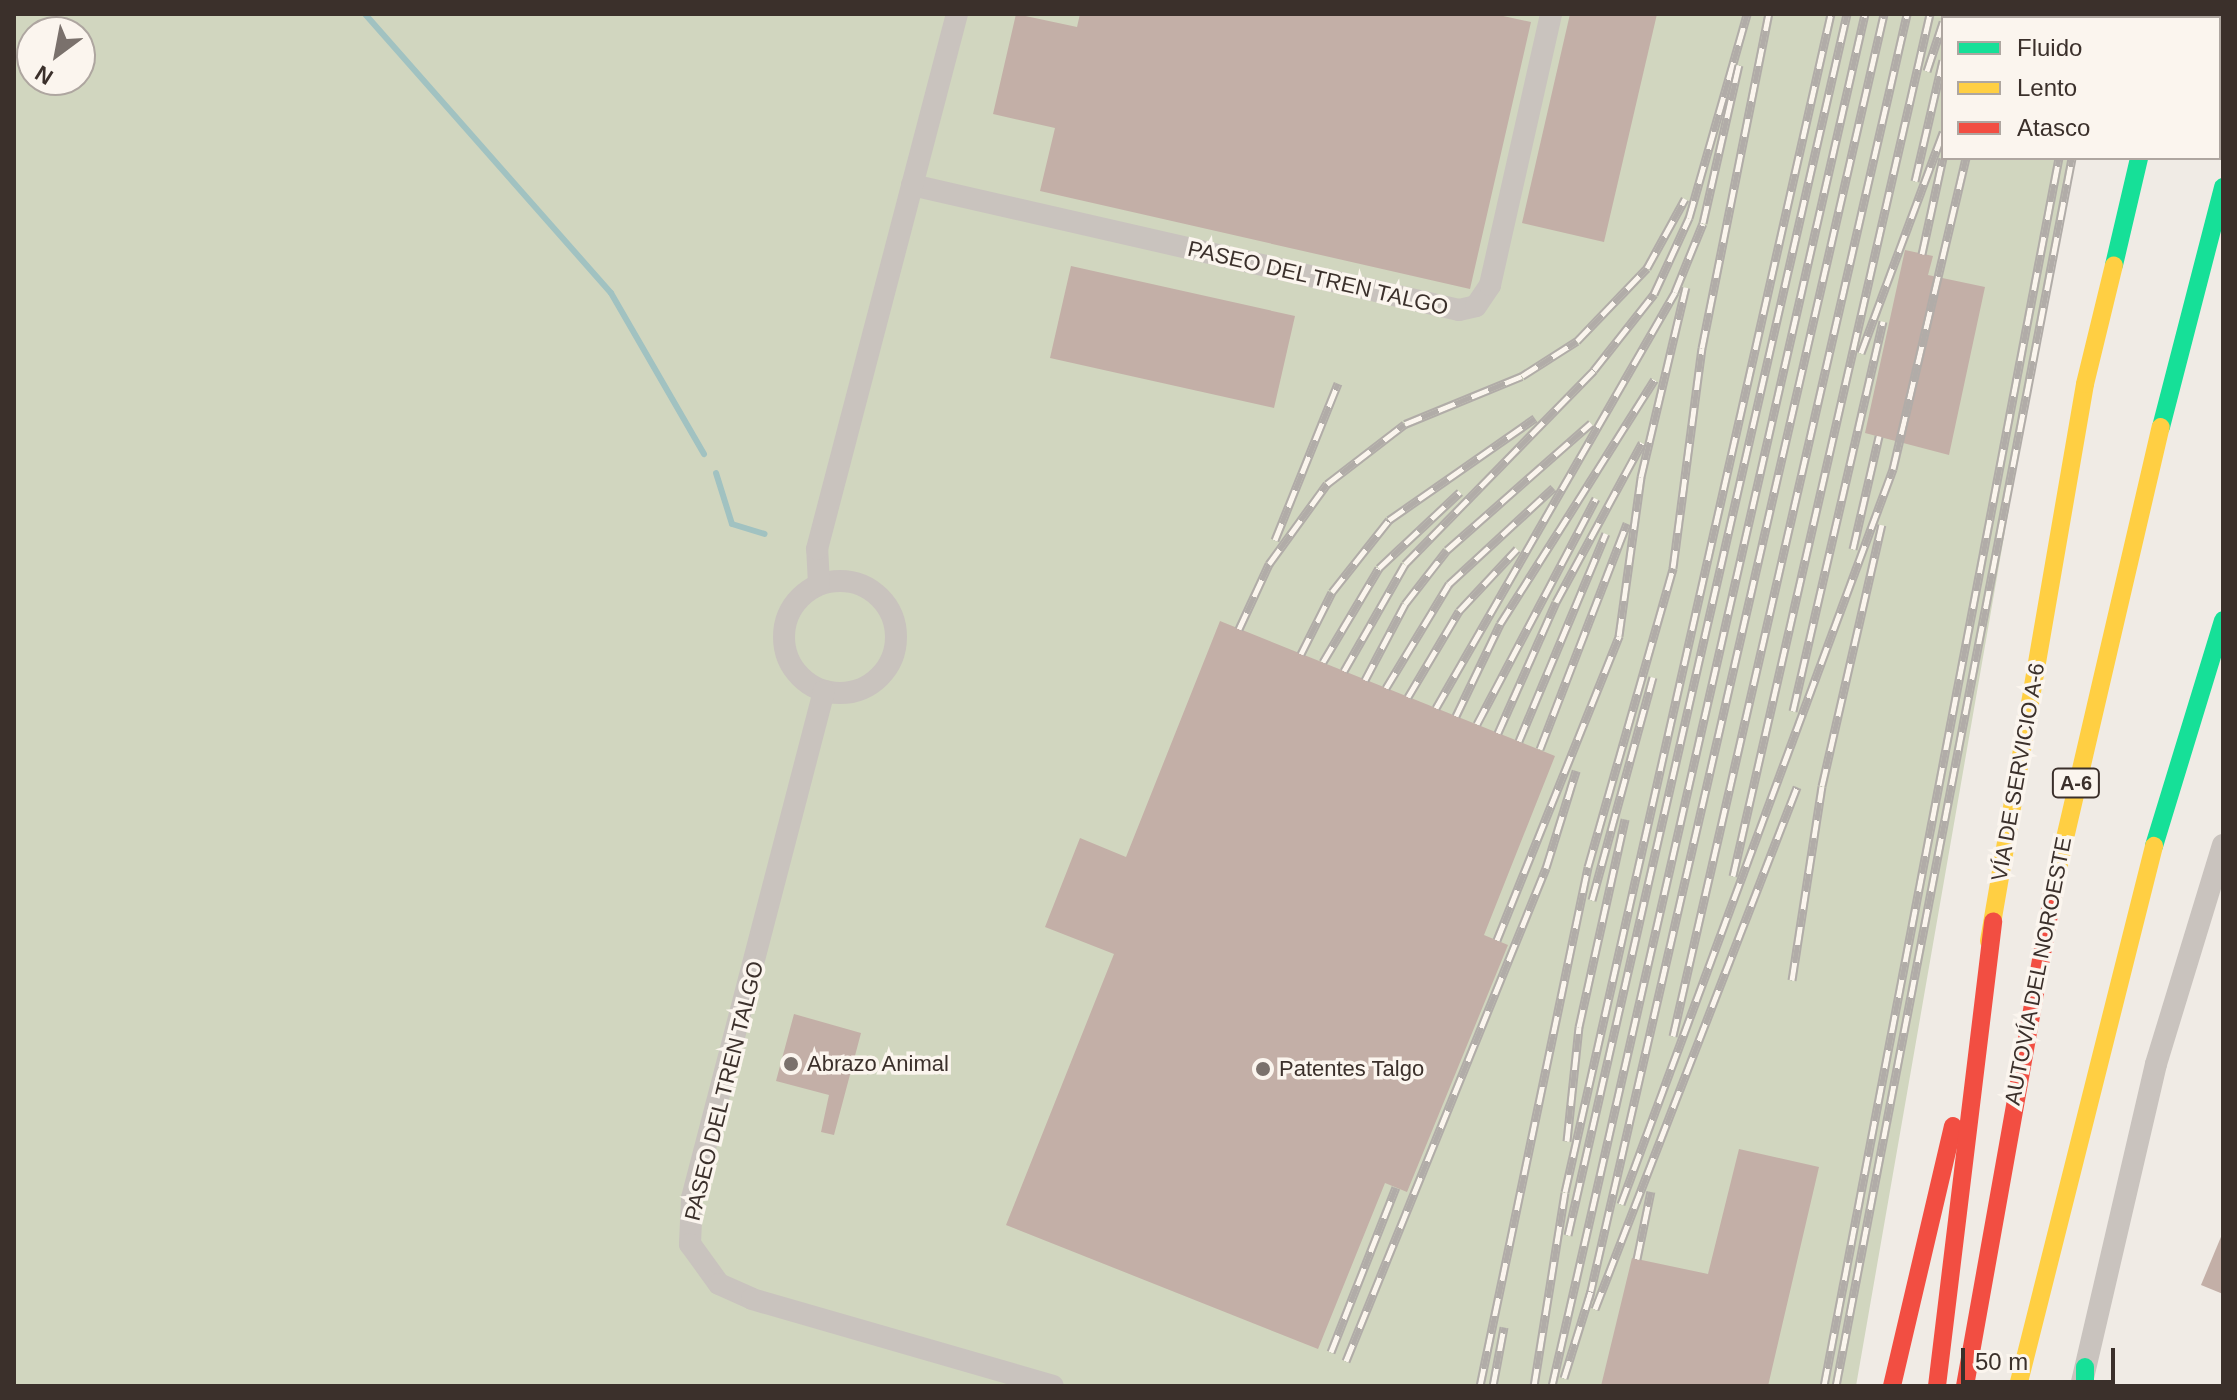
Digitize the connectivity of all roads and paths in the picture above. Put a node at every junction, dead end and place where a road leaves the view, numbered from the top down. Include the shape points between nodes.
1 (957, 14) edge
2 (1551, 14) edge
3 (2139, 160) edge
4 (912, 185) junction
5 (2223, 187) edge
6 (819, 584) junction
7 (2223, 620) edge
8 (824, 691) junction
9 (2223, 845) edge
10 (1993, 921) junction
11 (2084, 1380) edge
12 (1053, 1386) edge
13 (1892, 1386) edge
14 (1937, 1386) edge
15 (1965, 1386) edge
16 (2018, 1386) edge

1 - 4 street
2 - 4 street, PASEO DEL TREN TALGO via 1490,285 1476,306 1459,310
3 - 10 main road, VÍA DE SERVICIO A-6 via 2085,384
4 - 6 street via 817,549
5 - 15 main road, AUTOVÍA DEL NOROESTE / A-6 via 2125,563 2045,927
6 - 8 street via 792,606 783,640 795,672
6 - 8 street via 869,589 896,633 888,667 875,681 860,690
7 - 16 main road via 2134,911
8 - 12 street, PASEO DEL TREN TALGO via 692,1198 690,1244 719,1284 752,1299
9 - 11 street via 2156,1064
10 - 13 main road, VÍA DE SERVICIO A-6
10 - 14 main road

